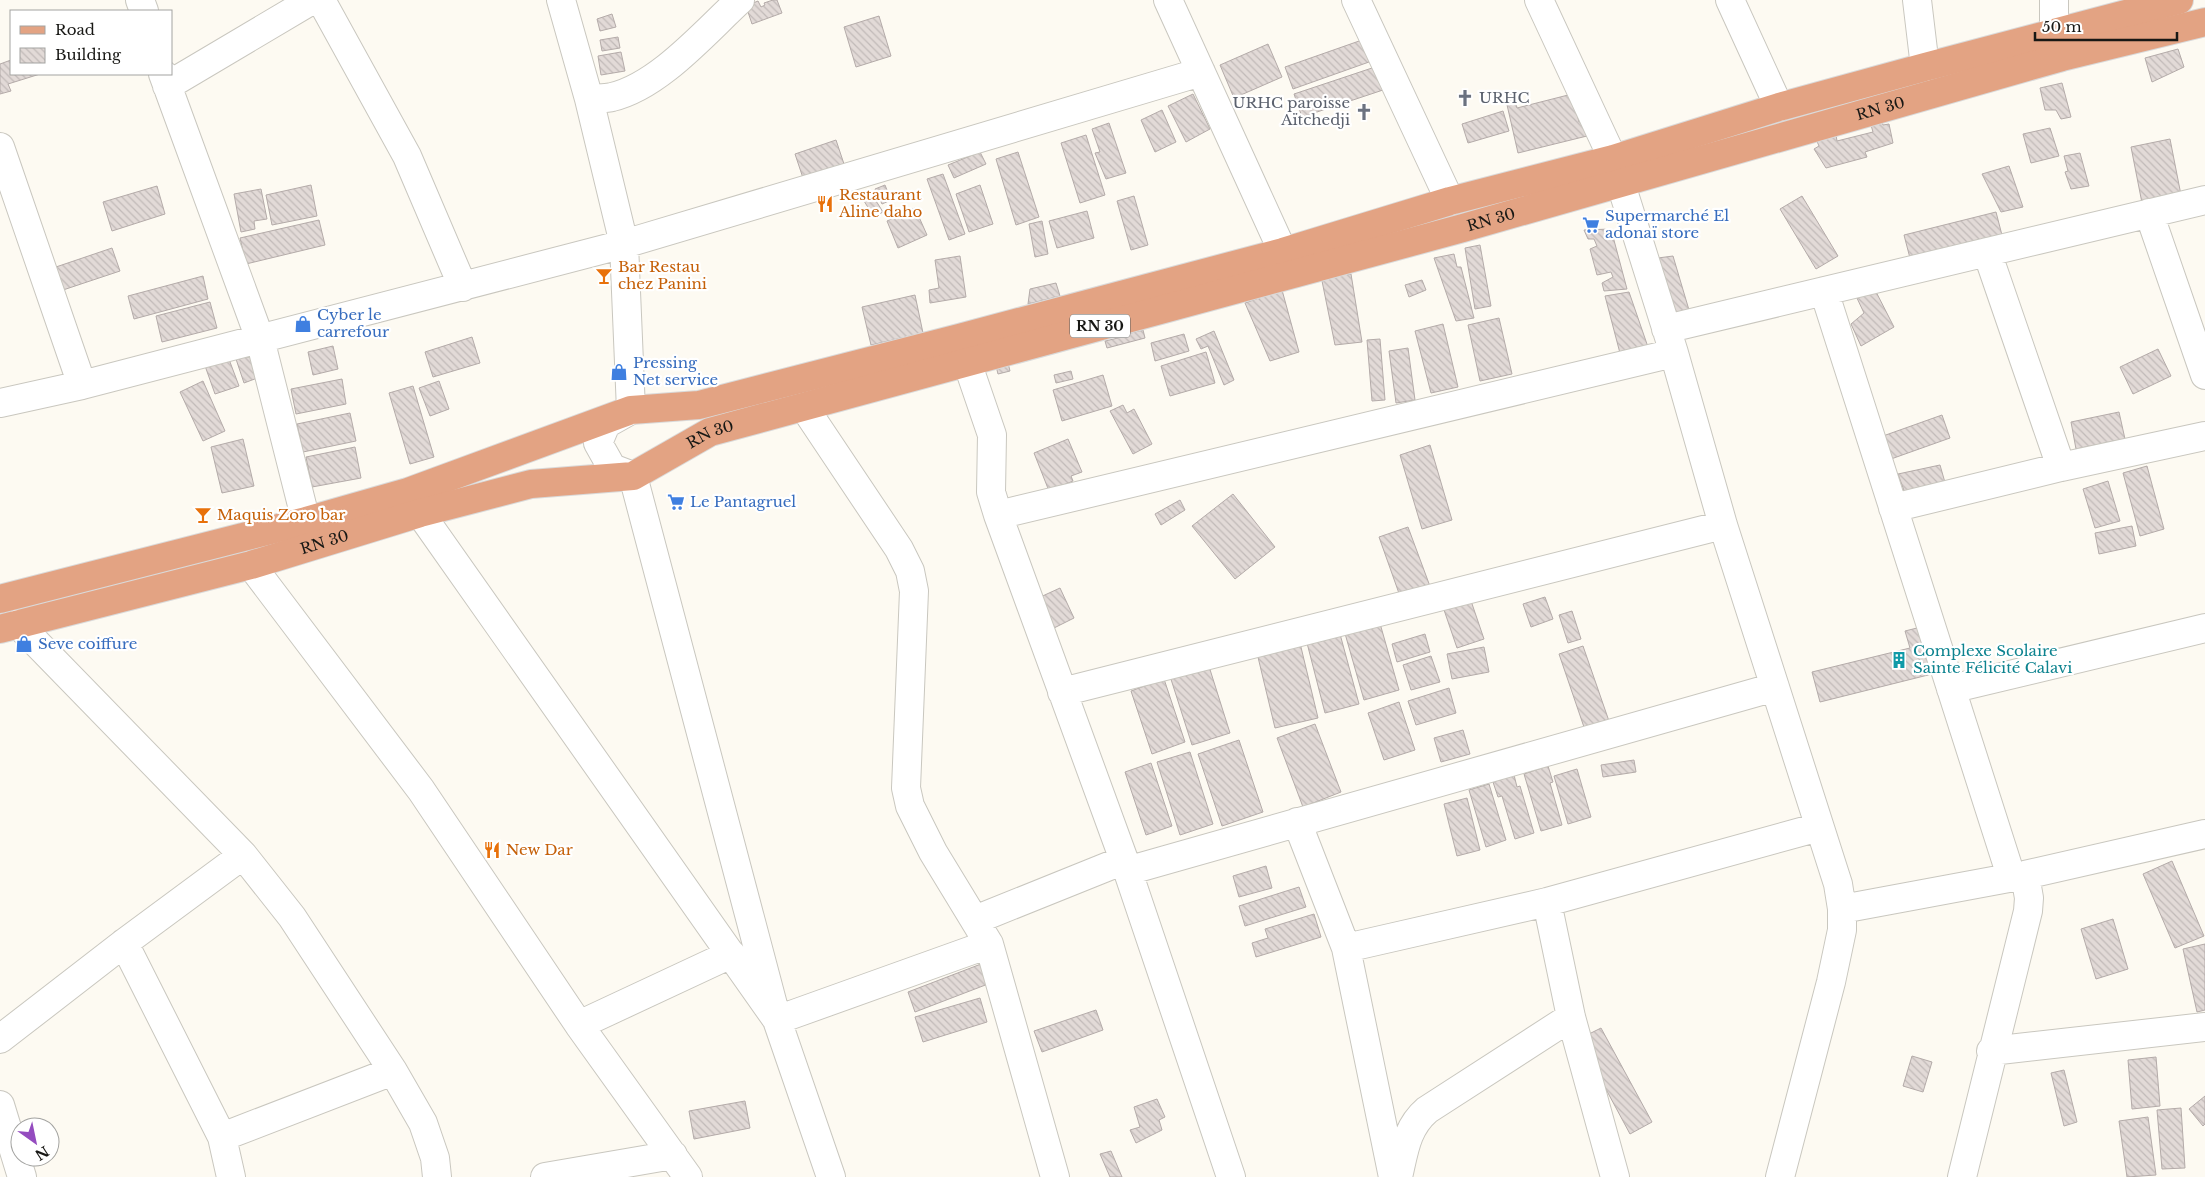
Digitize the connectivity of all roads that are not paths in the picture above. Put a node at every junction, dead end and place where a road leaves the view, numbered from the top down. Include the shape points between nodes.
1 (312, 0) edge
2 (321, 0) edge
3 (561, 0) edge
4 (740, 0) edge
5 (1168, 0) edge
6 (1356, 0) edge
7 (1539, 0) edge
8 (1730, 0) edge
9 (1917, 0) edge
10 (2054, 0) edge
11 (2179, 0) edge
12 (2205, 22) edge
13 (2054, 31) junction
14 (1925, 66) junction
15 (1201, 72) junction
16 (165, 80) edge
17 (589, 99) junction
18 (1779, 107) junction
19 (0, 147) edge
20 (1617, 171) junction
21 (2205, 200) edge
22 (1450, 201) junction
23 (2149, 213) junction
24 (624, 244) junction
25 (1283, 252) junction
26 (1987, 252) junction
27 (463, 287) junction
28 (1824, 291) junction
29 (260, 338) junction
30 (1670, 341) junction
31 (967, 362) junction
32 (2205, 375) edge
33 (82, 385) junction
34 (0, 403) edge
35 (804, 407) junction
36 (630, 410) junction
37 (2205, 436) edge
38 (2061, 467) junction
39 (633, 476) junction
40 (1893, 508) junction
41 (420, 513) junction
42 (998, 515) junction
43 (306, 521) junction
44 (1723, 524) junction
45 (251, 566) junction
46 (0, 599) edge
47 (9, 626) edge
48 (2205, 628) edge
49 (1775, 687) junction
50 (1951, 689) junction
51 (1062, 692) junction
52 (1297, 822) junction
53 (1818, 827) junction
54 (2205, 834) edge
55 (243, 855) junction
56 (1126, 866) junction
57 (2018, 875) junction
58 (1547, 902) junction
59 (1842, 909) junction
60 (975, 920) junction
61 (124, 943) junction
62 (989, 944) junction
63 (1346, 948) junction
64 (731, 954) junction
65 (1571, 1017) junction
66 (777, 1020) junction
67 (579, 1026) junction
68 (2205, 1027) edge
69 (0, 1039) edge
70 (1991, 1051) junction
71 (393, 1071) junction
72 (0, 1105) edge
73 (222, 1136) junction
74 (673, 1156) junction
75 (22, 1177) edge
76 (231, 1177) edge
77 (437, 1177) edge
78 (545, 1177) edge
79 (688, 1177) edge
80 (831, 1177) edge
81 (1055, 1177) edge
82 (1230, 1177) edge
83 (1393, 1177) edge
84 (1398, 1177) edge
85 (1615, 1177) edge
86 (1780, 1177) edge
87 (1962, 1177) edge

1 - 16 street
2 - 27 street via 407,156
3 - 17 street
4 - 17 street via 656,76 611,98
5 - 15 street
6 - 22 street
7 - 20 street
8 - 18 street
9 - 14 street
10 - 13 street
11 - 13 main road, RN 30
12 - 20 main road, RN 30 / RN 30
13 - 14 main road, RN 30
14 - 18 main road, RN 30
15 - 24 street
15 - 25 street
16 - 29 street
17 - 24 street
18 - 20 main road, RN 30
19 - 33 street
20 - 22 main road, RN 30
20 - 30 street
20 - 31 main road, RN 30 / RN 30 via 1290,276
21 - 23 street
22 - 25 main road, RN 30
23 - 26 street
23 - 32 street
24 - 27 street
24 - 36 street
25 - 36 main road, RN 30 via 699,405
26 - 28 street
26 - 38 street
27 - 29 street
28 - 30 street
28 - 40 street
29 - 33 street
29 - 43 street
30 - 42 street
30 - 44 street
31 - 35 main road, RN 30 / RN 30
31 - 42 street via 992,434 992,492
33 - 34 street
35 - 39 main road, RN 30 / RN 30 via 710,432
35 - 60 street via 899,549 910,571 914,591 906,788 910,806 933,852
36 - 39 street via 606,424 598,443 612,468
36 - 43 main road, RN 30 via 408,492
37 - 38 street
38 - 40 street
39 - 41 main road, RN 30 / RN 30 via 531,484
39 - 66 street
40 - 50 street
41 - 45 main road, RN 30 / RN 30
41 - 64 street
42 - 51 street
43 - 46 main road, RN 30
44 - 49 street
44 - 51 street
45 - 47 main road, RN 30 / RN 30
45 - 67 street via 422,790
47 - 55 street
48 - 50 street
49 - 52 street
49 - 53 street
50 - 57 street
51 - 56 street
52 - 56 street
52 - 63 street
53 - 58 street
53 - 59 street via 1838,884
54 - 57 street
55 - 61 street
55 - 71 street via 292,916
56 - 60 street
56 - 82 street
57 - 59 street
57 - 70 street via 2029,898 2028,911
58 - 63 street
58 - 65 street
59 - 86 street via 1842,930 1831,982
60 - 62 street
61 - 69 street
61 - 73 street
62 - 66 street
62 - 81 street
63 - 83 street
64 - 66 street
64 - 67 street
65 - 84 street via 1416,1120 1409,1132
65 - 85 street
66 - 80 street
67 - 74 street
68 - 70 street
70 - 87 street
71 - 73 street
71 - 77 street via 423,1123 435,1158
72 - 75 street
73 - 76 street
74 - 78 street
74 - 79 street

